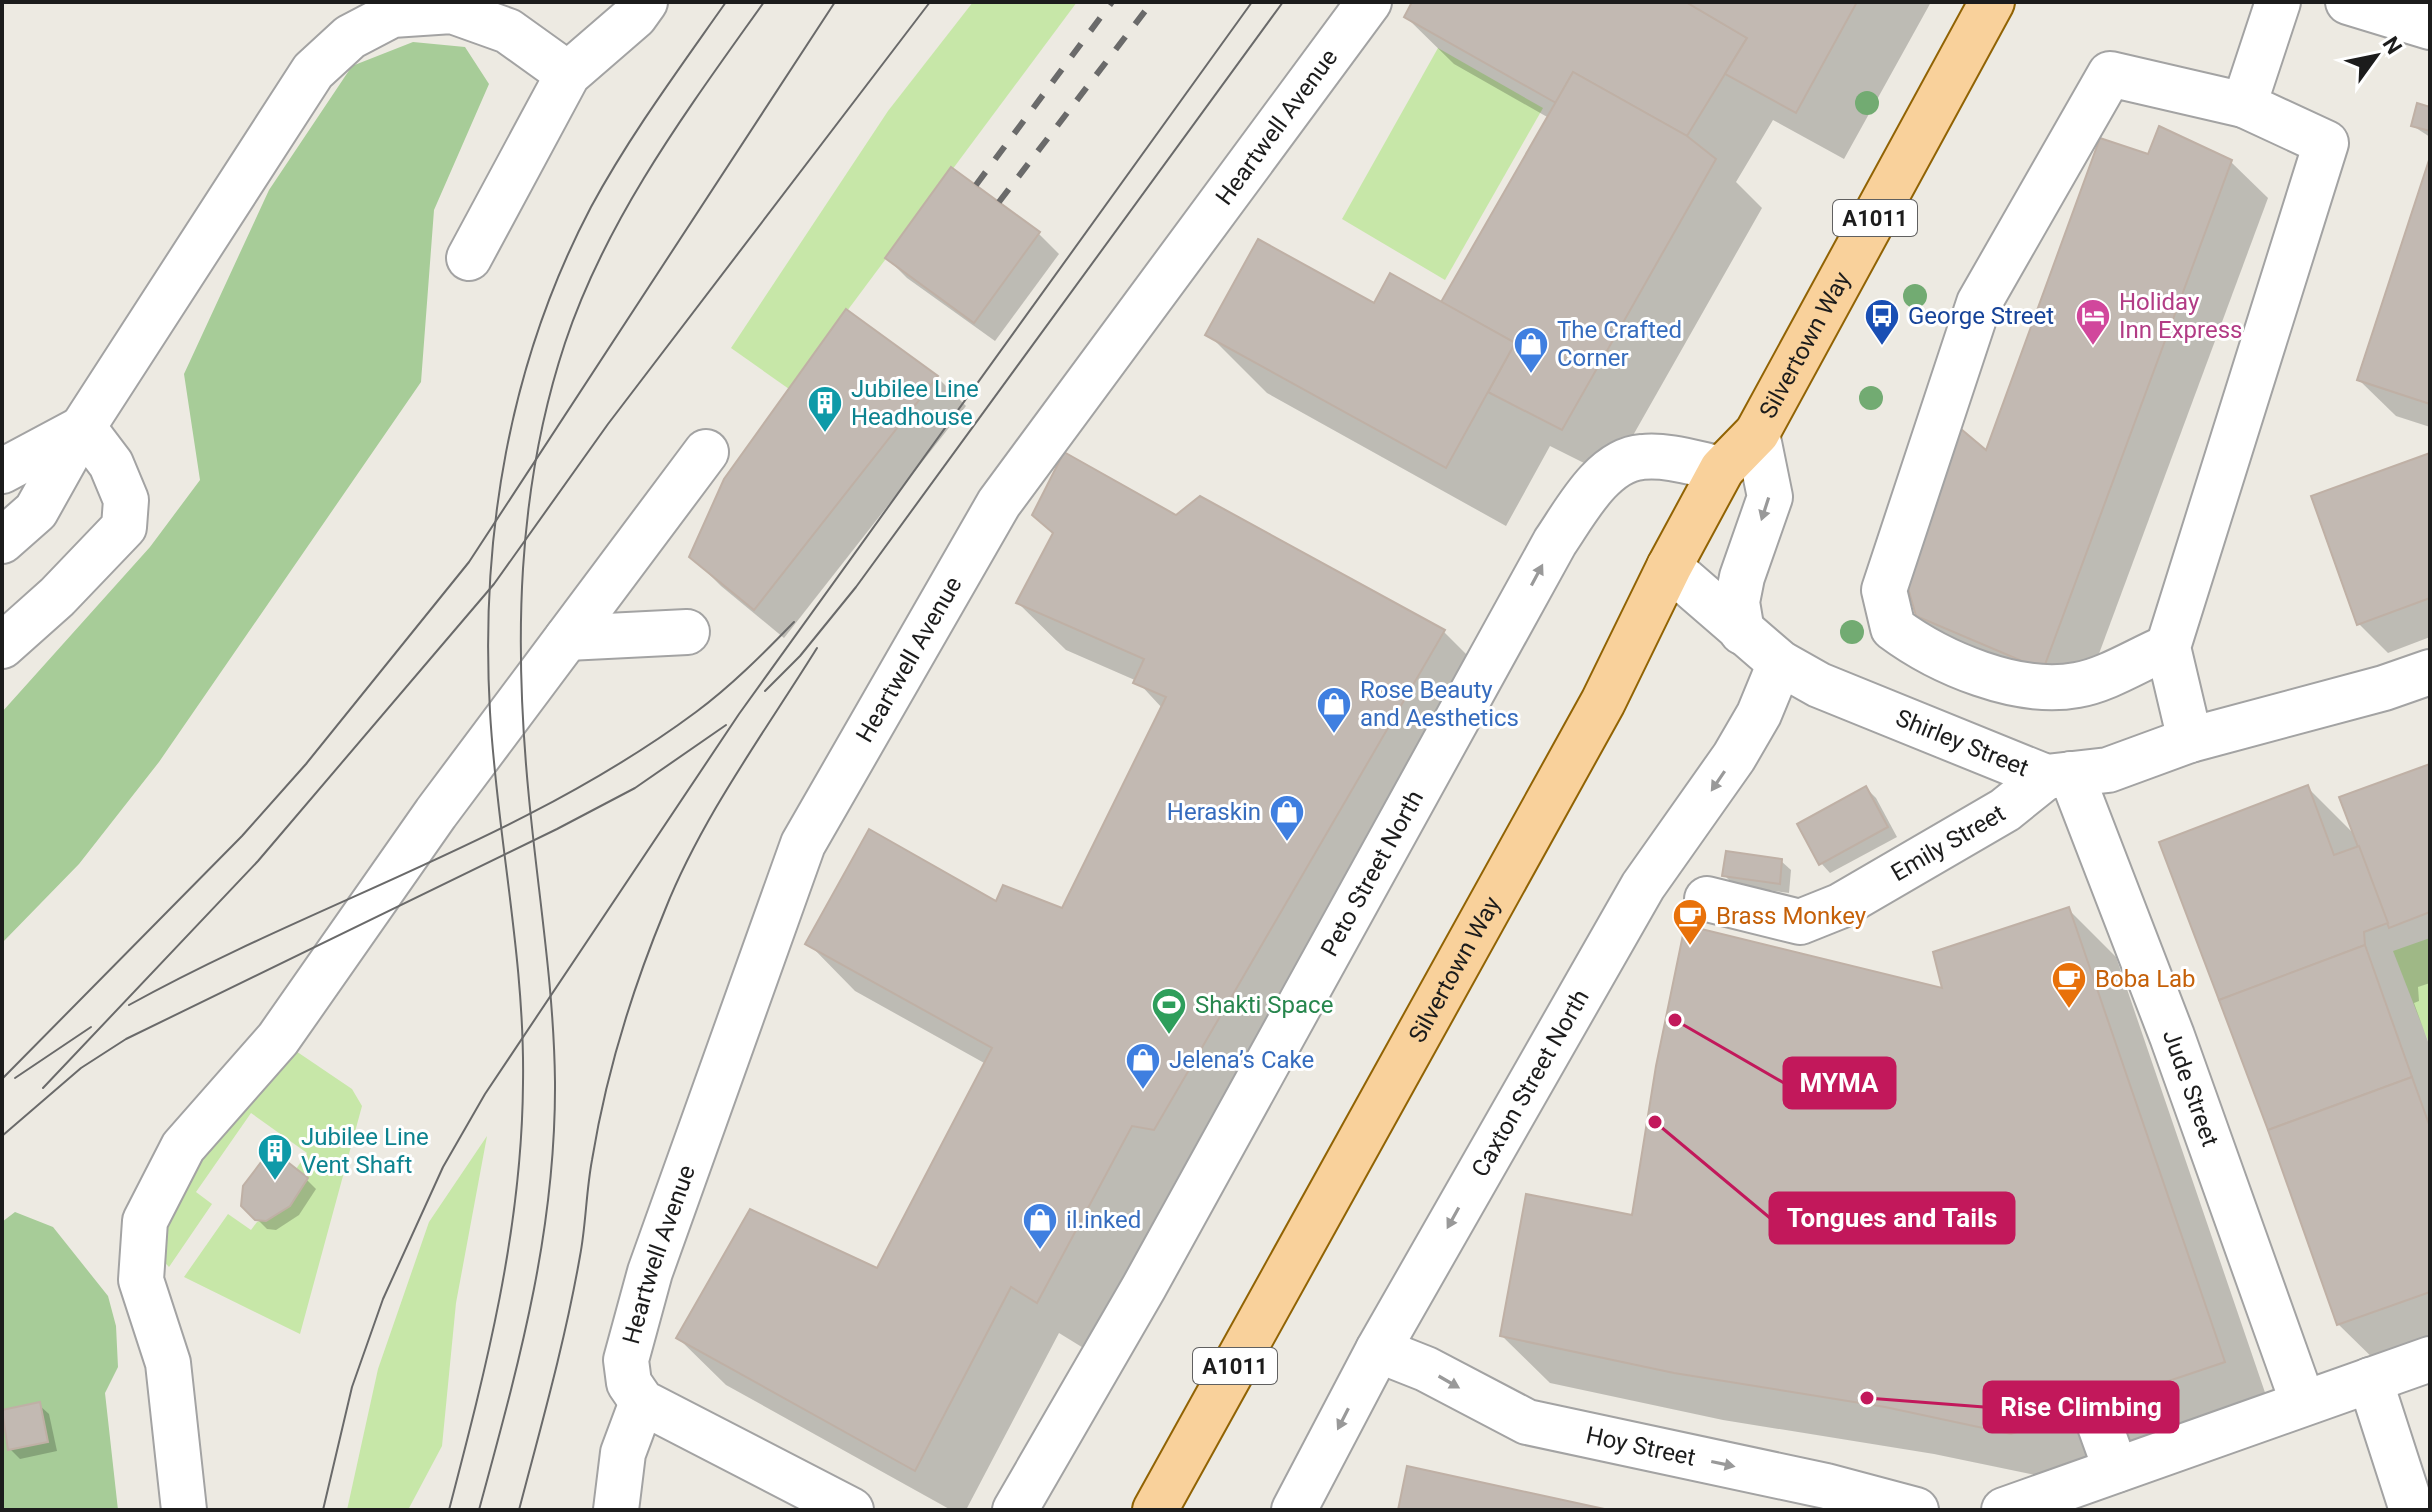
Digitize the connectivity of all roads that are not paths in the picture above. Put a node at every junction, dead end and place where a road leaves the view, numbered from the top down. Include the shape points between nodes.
1 (645, 2) edge
2 (1369, 2) edge
3 (1992, 2) edge
4 (2278, 2) edge
5 (2348, 2) edge
6 (2430, 27) edge
7 (568, 74) junction
8 (2244, 105) junction
9 (469, 258) dead end
10 (83, 427) junction
11 (1757, 433) junction
12 (706, 452) dead end
13 (1722, 469) junction
14 (2, 471) edge
15 (7, 538) edge
16 (1669, 567) junction
17 (687, 632) dead end
18 (1742, 632) junction
19 (567, 638) junction
20 (2, 646) edge
21 (2168, 647) junction
22 (1780, 663) junction
23 (2430, 672) edge
24 (2190, 740) junction
25 (2058, 775) junction
26 (1707, 899) dead end
27 (1378, 1350) junction
28 (2430, 1359) edge
29 (2370, 1380) junction
30 (642, 1402) junction
31 (2303, 1403) junction
32 (2095, 1412) dead end
33 (2116, 1470) junction
34 (184, 1510) edge
35 (616, 1510) edge
36 (851, 1510) edge
37 (1015, 1510) edge
38 (1155, 1510) edge
39 (1294, 1510) edge
40 (1916, 1510) edge
41 (2004, 1510) edge
42 (2412, 1510) edge

1 - 7 street
2 - 30 street, Heartwell Avenue via 999,503 803,844 650,1272 626,1360 629,1383
3 - 11 main road, Silvertown Way / A1011
4 - 8 street
5 - 6 street
7 - 9 street
7 - 10 street via 508,31 452,11 392,15 350,37 313,71
8 - 21 street via 2326,143
8 - 21 street via 2110,74 1979,303 1884,590 1893,628 1924,651 2029,689 2079,685
10 - 14 street
10 - 15 street via 36,511
10 - 20 street via 111,464 126,500 124,527
11 - 13 main road, Silvertown Way / A1011
11 -> 18 street, Silvertown Way via 1770,497 1742,577 1737,602
12 - 19 street
13 - 16 main road, Silvertown Way / A1011
37 -> 13 street, Peto Street North via 1555,542 1596,486 1620,465 1640,457
16 - 18 street, Shirley Street
16 - 38 main road, Silvertown Way / A1011 via 1603,702
17 - 19 street
18 - 22 street, Shirley Street
19 - 34 street via 384,883 278,1039 183,1147 145,1221 141,1280 168,1363
21 - 24 street
22 - 25 street, Shirley Street via 1851,699
22 -> 27 street, Caxton Street North via 1740,747 1643,886
23 - 24 street, Shirley Street
24 - 25 street, Shirley Street via 2108,770
25 - 26 street, Emily Street via 1840,906 1800,922
25 - 31 street, Jude Street via 2172,1036
27 -> 39 street, Caxton Street North
27 -> 40 street, Hoy Street via 1527,1422
28 - 29 street
29 - 31 street
29 - 42 street
30 - 35 street via 623,1453
30 - 36 street
31 - 33 street
32 - 33 street
33 - 41 street

